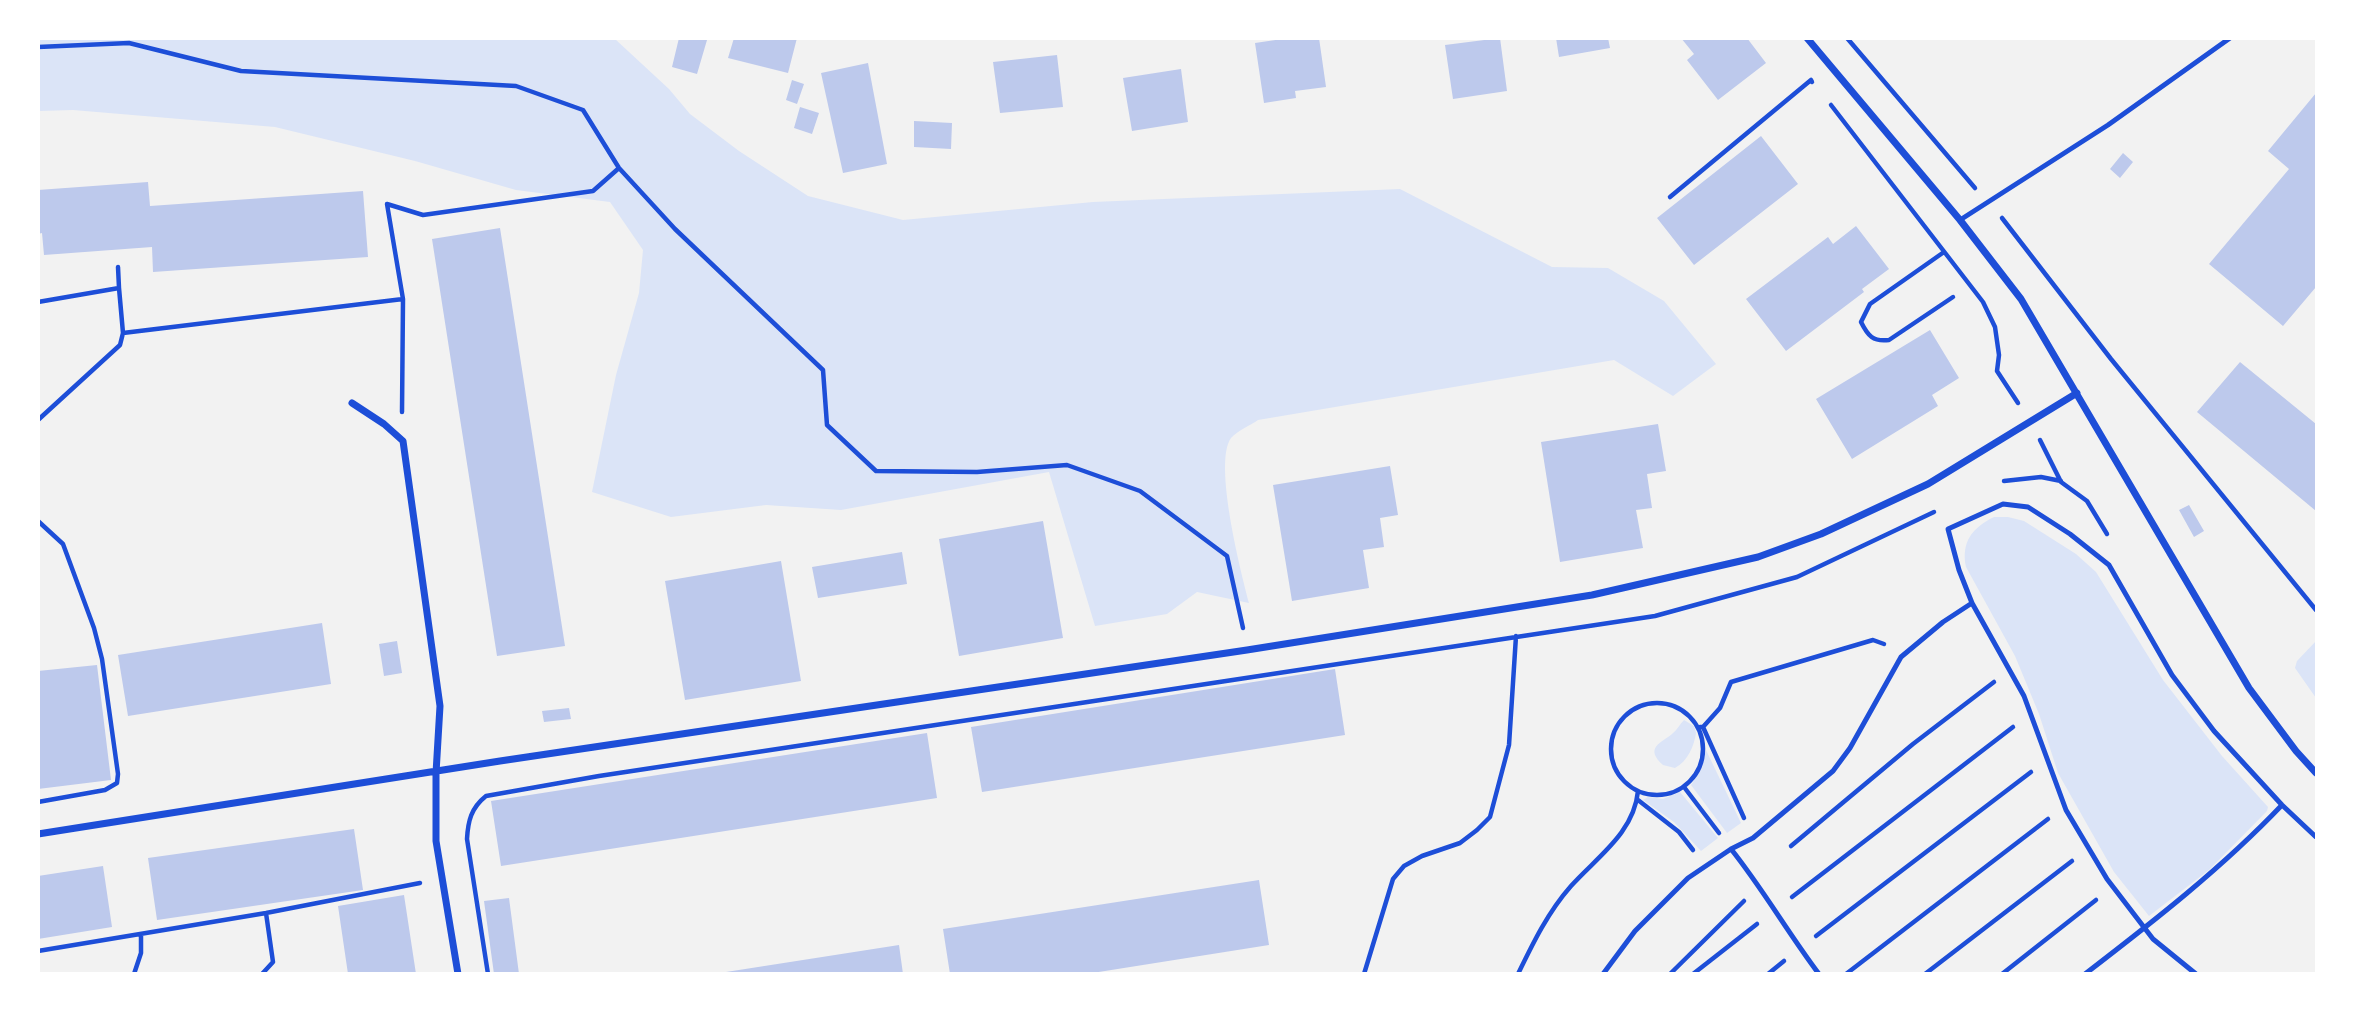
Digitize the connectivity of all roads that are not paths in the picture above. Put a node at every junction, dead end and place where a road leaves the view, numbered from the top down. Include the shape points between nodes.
1 (1807, 38) edge
2 (2231, 38) edge
3 (1960, 220) junction
4 (2077, 393) junction
5 (352, 403) dead end
6 (1972, 603) junction
7 (436, 773) junction
8 (2316, 773) edge
9 (2282, 805) junction
10 (38, 834) edge
11 (2316, 837) edge
12 (1731, 849) junction
13 (2144, 928) junction
14 (457, 974) edge
15 (1603, 974) edge
16 (1819, 974) edge
17 (2085, 974) edge
18 (2196, 974) edge

1 - 3 street
2 - 3 lane via 2108,125
3 - 4 street via 2021,299
4 - 7 street via 1928,484 1821,534 1758,556 1592,596
4 - 8 street via 2249,688
5 - 7 street via 403,441 440,706
6 - 9 lane via 1948,529 2003,504 2028,508 2070,534 2109,565 2172,675 2214,731
6 - 12 lane via 1901,657 1833,771 1753,838
6 - 13 lane via 2024,696 2065,806 2113,887
7 - 10 street
7 - 14 street via 436,841
9 - 11 lane
9 - 13 lane via 2243,846
12 - 15 lane via 1688,878 1635,931
12 - 16 lane
13 - 17 lane
13 - 18 lane

